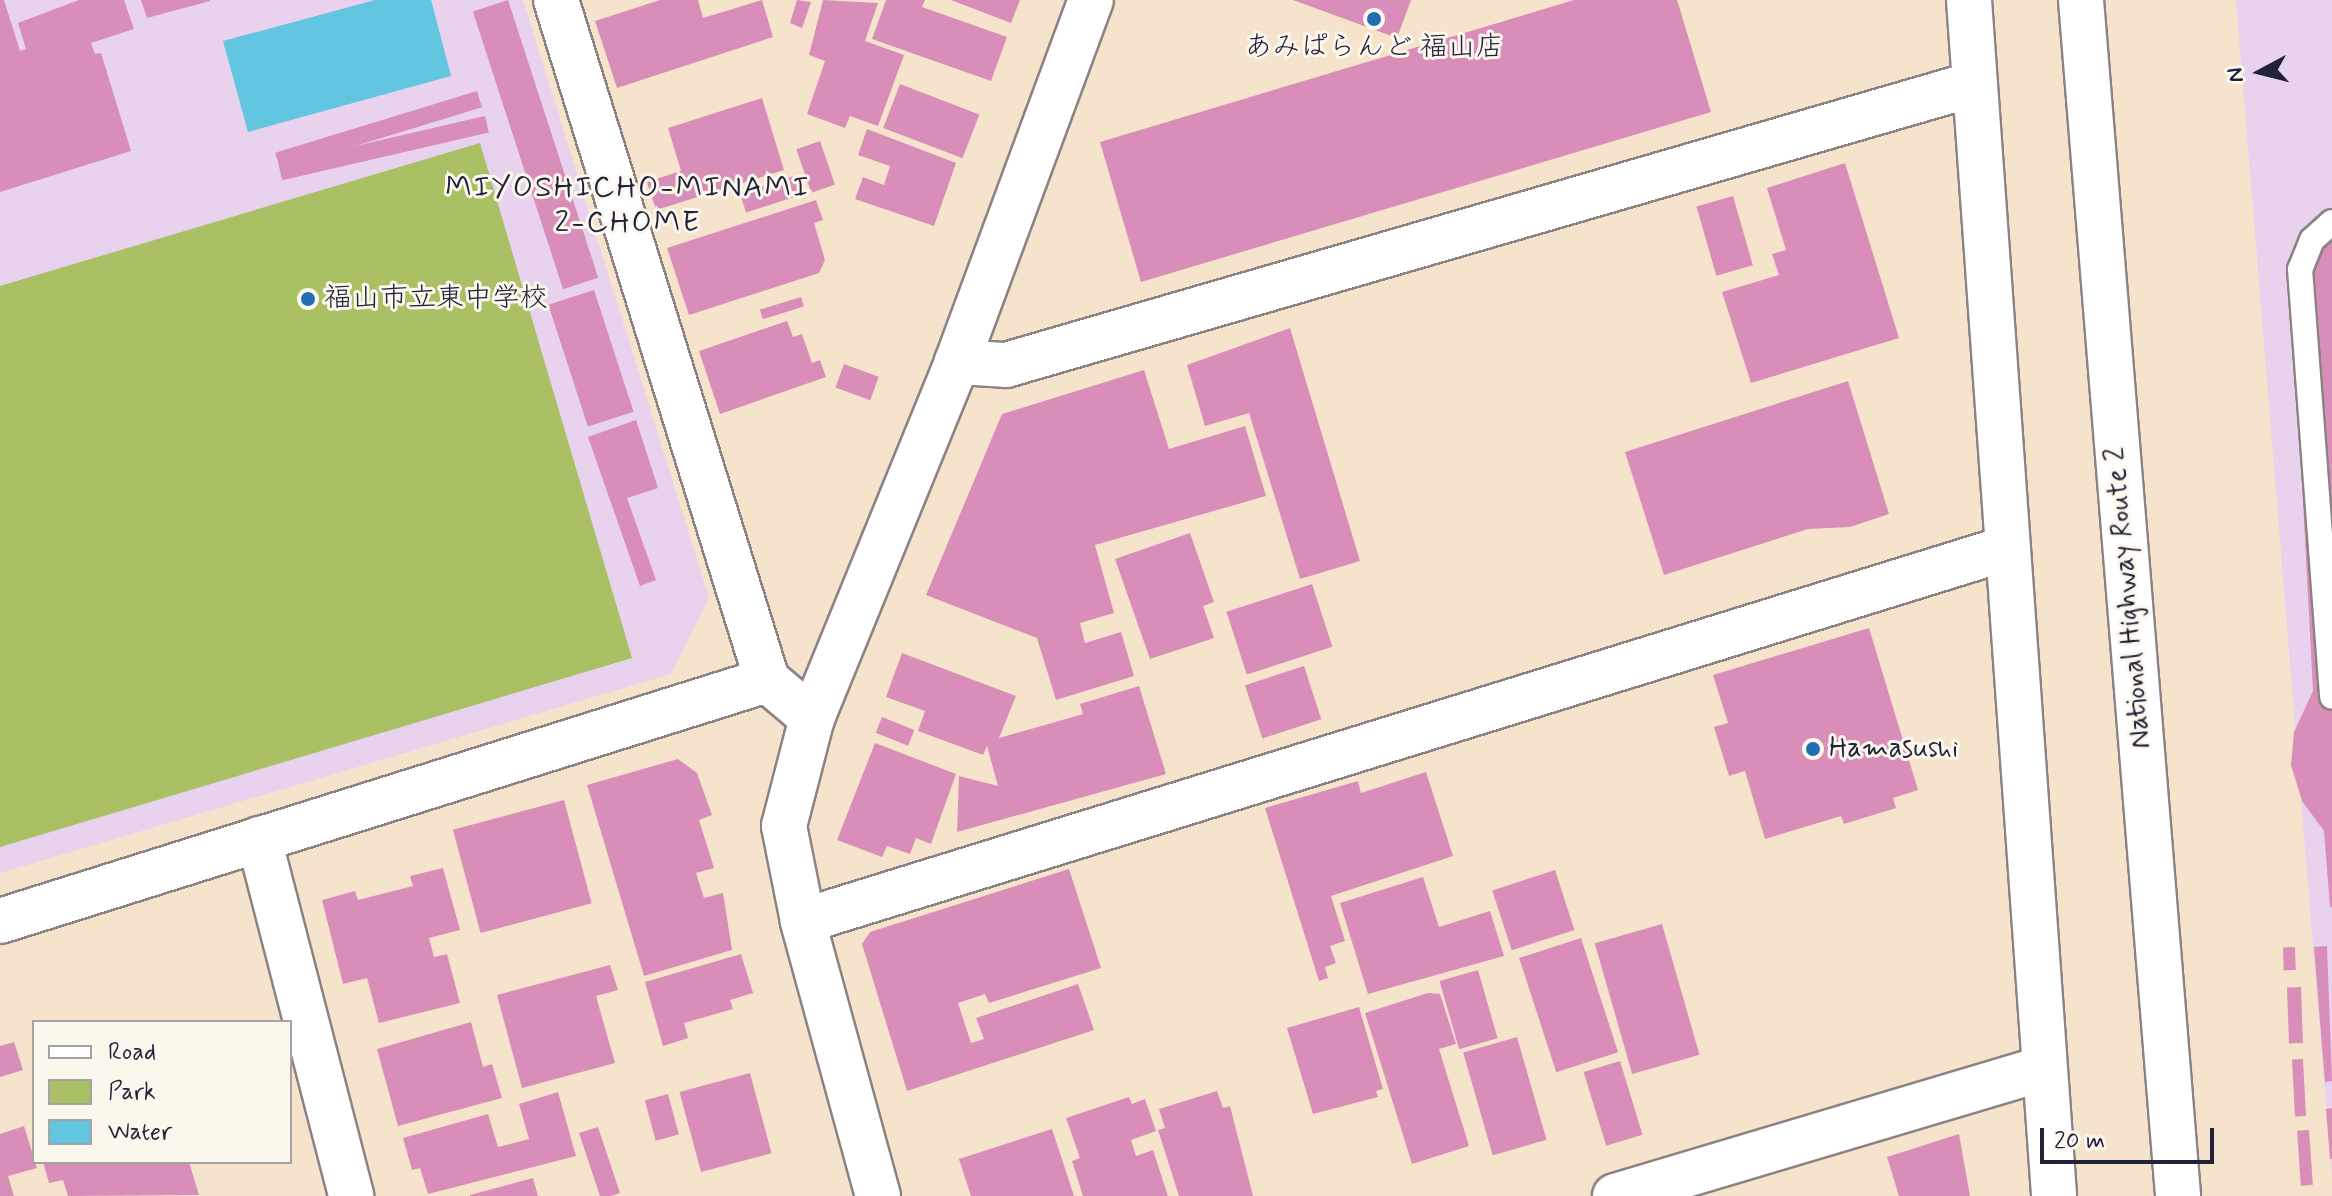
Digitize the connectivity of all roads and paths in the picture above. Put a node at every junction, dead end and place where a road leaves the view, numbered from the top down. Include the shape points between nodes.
1 (556, 0) edge
2 (1091, 0) edge
3 (1969, 0) edge
4 (2081, 0) edge
5 (1974, 84) junction
6 (2332, 222) edge
7 (957, 362) junction
8 (2007, 548) junction
9 (767, 680) junction
10 (2332, 697) edge
11 (812, 718) junction
12 (259, 839) junction
13 (0, 921) edge
14 (803, 921) junction
15 (2042, 1069) junction
16 (351, 1196) edge
17 (878, 1196) edge
18 (1615, 1196) edge
19 (2054, 1196) edge
20 (2178, 1196) edge

1 - 9 main road
2 - 7 main road
3 - 5 main road
4 - 20 main road, National Highway Route 2
5 - 7 main road via 1006,365
5 - 8 main road
6 - 10 lane via 2312,240 2300,269
7 - 11 main road
8 - 14 main road
8 - 15 main road
9 - 11 main road
9 - 12 main road
11 - 14 main road via 784,826
12 - 13 main road
12 - 16 main road
14 - 17 main road
15 - 18 main road
15 - 19 main road

